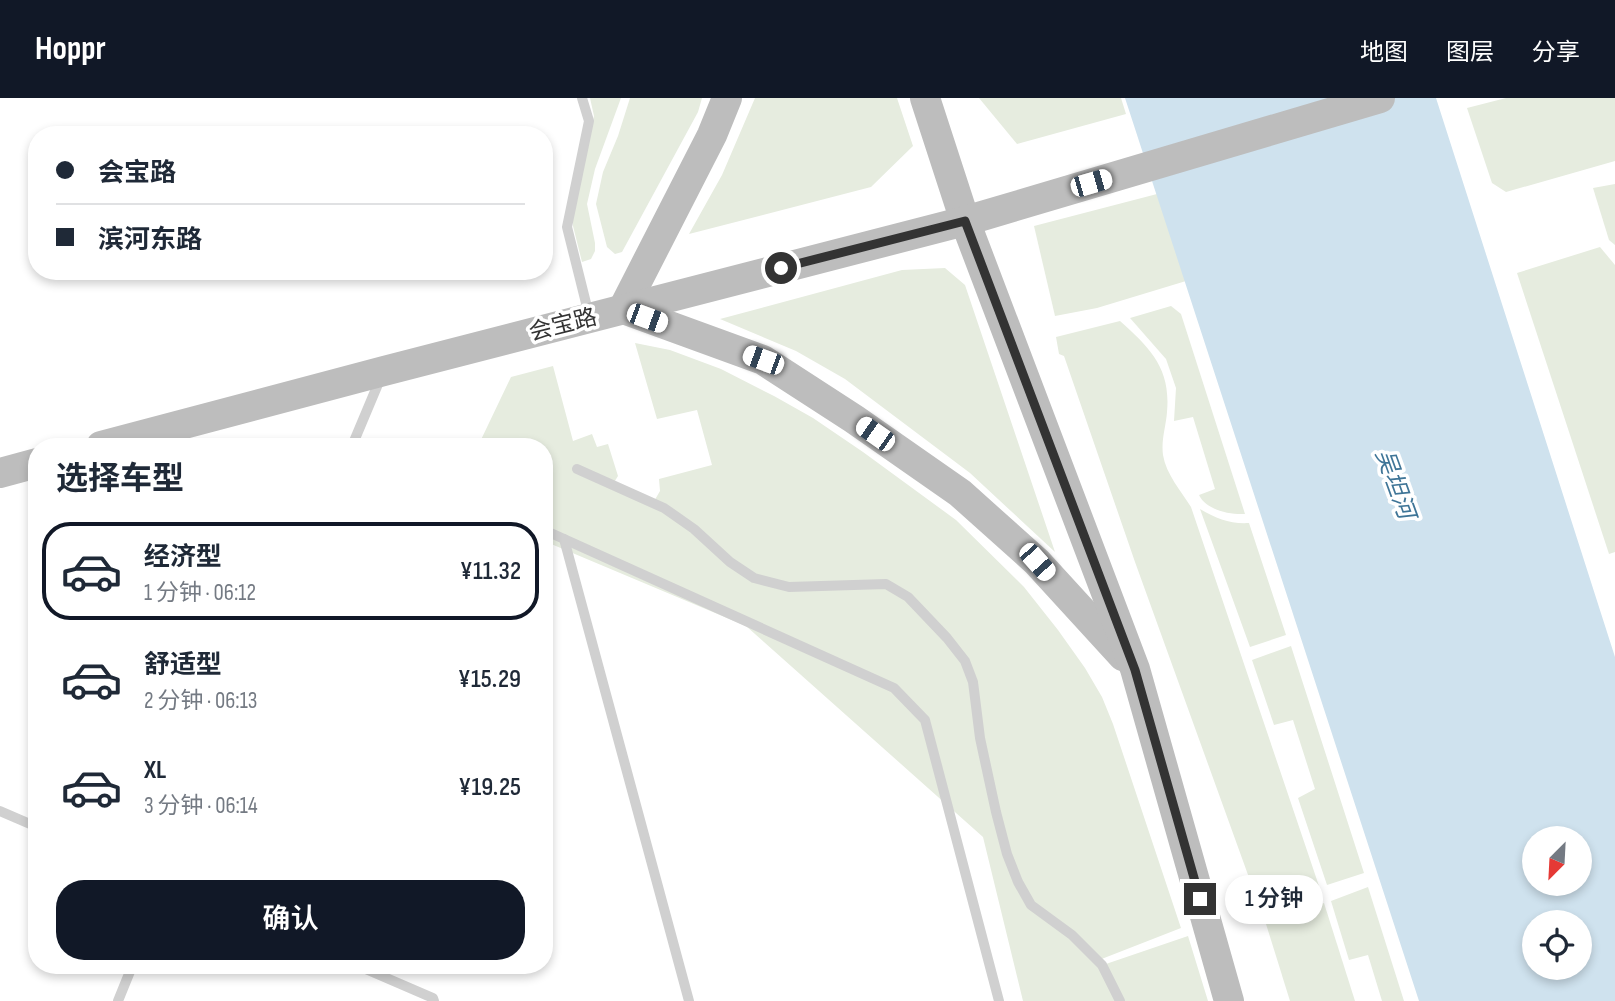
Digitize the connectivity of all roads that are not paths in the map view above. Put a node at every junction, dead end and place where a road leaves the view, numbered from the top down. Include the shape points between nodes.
1 (582, 98) edge
2 (727, 98) edge
3 (925, 98) edge
4 (1380, 98) edge
5 (965, 221) junction
6 (623, 309) junction
7 (589, 318) junction
8 (384, 371) junction
9 (132, 438) edge
10 (355, 438) edge
11 (28, 465) edge
12 (577, 469) dead end
13 (0, 473) edge
14 (553, 534) edge
15 (565, 539) junction
16 (1135, 670) junction
17 (0, 811) edge
18 (28, 823) edge
19 (129, 974) edge
20 (378, 974) edge
21 (118, 1001) edge
22 (434, 1001) edge
23 (690, 1001) edge
24 (999, 1001) edge
25 (1120, 1001) edge
26 (1229, 1001) edge

1 - 7 lane via 589,121 567,227
2 - 6 main road
3 - 5 main road
4 - 5 main road, 会宝路
5 - 6 main road, 会宝路
5 - 16 main road
6 - 7 main road, 会宝路
6 - 16 main road via 763,360 918,463 960,493 1037,562
7 - 8 main road, 会宝路
8 - 9 main road, 会宝路
8 - 10 lane
11 - 13 main road
12 - 25 lane via 664,508 754,578 789,587 886,584 908,597 965,661 973,682 996,812 1018,883 1031,905 1072,935 1102,965
14 - 15 lane
15 - 23 lane
15 - 24 lane via 894,688 925,720
16 - 26 main road
17 - 18 lane
19 - 21 lane
20 - 22 lane

